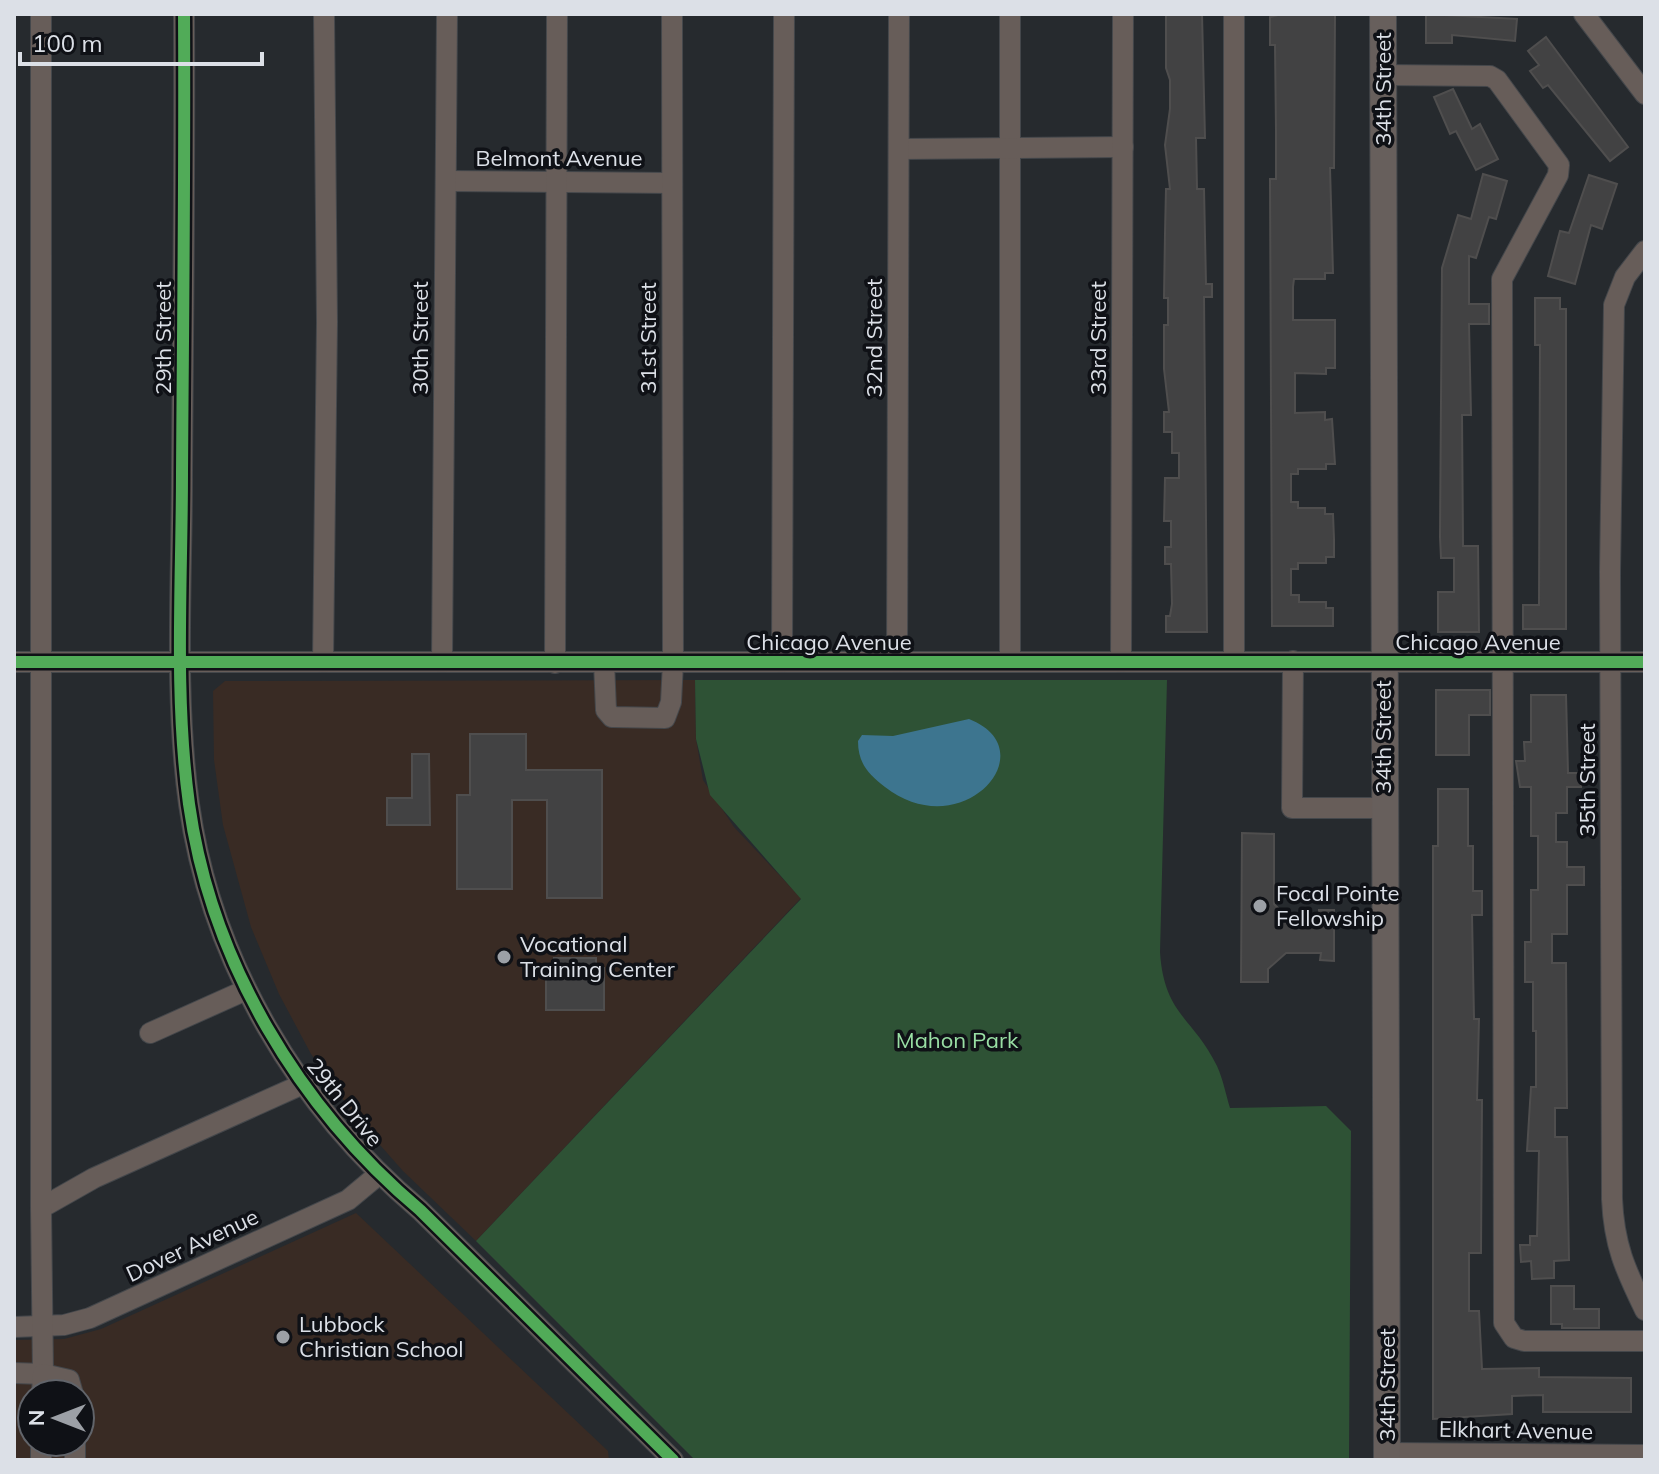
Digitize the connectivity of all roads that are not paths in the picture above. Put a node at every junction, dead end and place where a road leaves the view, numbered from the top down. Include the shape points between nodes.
1 (41, 14) edge
2 (184, 14) edge
3 (324, 14) edge
4 (447, 14) edge
5 (557, 14) edge
6 (672, 14) edge
7 (784, 14) edge
8 (899, 14) edge
9 (1010, 14) edge
10 (1123, 14) edge
11 (1234, 14) edge
12 (1383, 14) edge
13 (1584, 14) edge
14 (1383, 75) junction
15 (1645, 94) edge
16 (1123, 147) junction
17 (1008, 148) junction
18 (899, 149) junction
19 (446, 181) junction
20 (559, 182) junction
21 (672, 183) junction
22 (1645, 251) edge
23 (1293, 661) junction
24 (1383, 661) junction
25 (14, 662) edge
26 (41, 662) junction
27 (181, 662) junction
28 (323, 662) junction
29 (442, 662) junction
30 (604, 662) junction
31 (782, 662) junction
32 (897, 662) junction
33 (1010, 662) junction
34 (1121, 662) junction
35 (1234, 662) junction
36 (1501, 662) junction
37 (1610, 662) junction
38 (1645, 662) edge
39 (555, 663) junction
40 (673, 663) junction
41 (1384, 808) junction
42 (246, 990) junction
43 (150, 1033) dead end
44 (303, 1084) junction
45 (378, 1175) junction
46 (41, 1208) junction
47 (1644, 1303) edge
48 (14, 1327) edge
49 (44, 1327) junction
50 (1645, 1341) edge
51 (42, 1378) edge
52 (1645, 1455) edge
53 (1387, 1456) edge
54 (673, 1460) edge

1 - 26 street
2 - 27 street, 29th Street
3 - 28 street
4 - 19 street, 30th Street
5 - 20 street
6 - 21 street, 31st Street
7 - 31 street
8 - 18 street, 32nd Street
9 - 17 street
10 - 16 street, 33rd Street
11 - 35 street
12 - 14 main road, 34th Street
13 - 15 street
14 - 24 main road, 34th Street
14 - 36 street via 1490,76 1559,165 1502,279
16 - 17 street
16 - 34 street, 33rd Street
17 - 18 street
17 - 33 street
18 - 32 street, 32nd Street
19 - 20 street, Belmont Avenue
19 - 29 street, 30th Street
20 - 21 street, Belmont Avenue
20 - 39 street
21 - 40 street, 31st Street
22 - 37 street, 35th Street via 1625,277 1614,305
23 - 24 street, Chicago Avenue
23 - 35 street, Chicago Avenue
23 - 41 street via 1292,808
24 - 36 street, Chicago Avenue
24 - 41 main road, 34th Street
25 - 26 street, Chicago Avenue
26 - 27 street, Chicago Avenue
26 - 46 street
27 - 28 street, Chicago Avenue
27 - 42 street, 29th Drive via 197,852
28 - 29 street, Chicago Avenue
29 - 39 street, Chicago Avenue
30 - 39 street, Chicago Avenue
30 - 40 street, Chicago Avenue
30 - 40 street, 31st Street via 606,710 622,719 665,718
31 - 32 street, Chicago Avenue
31 - 40 street, Chicago Avenue
32 - 33 street, Chicago Avenue
33 - 34 street, Chicago Avenue
34 - 35 street, Chicago Avenue
36 - 37 street, Chicago Avenue
36 - 50 street via 1504,1323 1514,1338 1524,1341
37 - 38 street, Chicago Avenue
37 - 47 street, 35th Street via 1612,1199 1620,1259
41 - 53 main road, 34th Street
42 - 43 street
42 - 44 street, 29th Drive
44 - 45 street, 29th Drive
44 - 46 street via 94,1178
45 - 49 street, Dover Avenue via 348,1200 90,1318
45 - 54 street, 29th Drive via 420,1210
46 - 49 street
48 - 49 street, Dover Avenue
49 - 51 street
52 - 53 street, Elkhart Avenue

